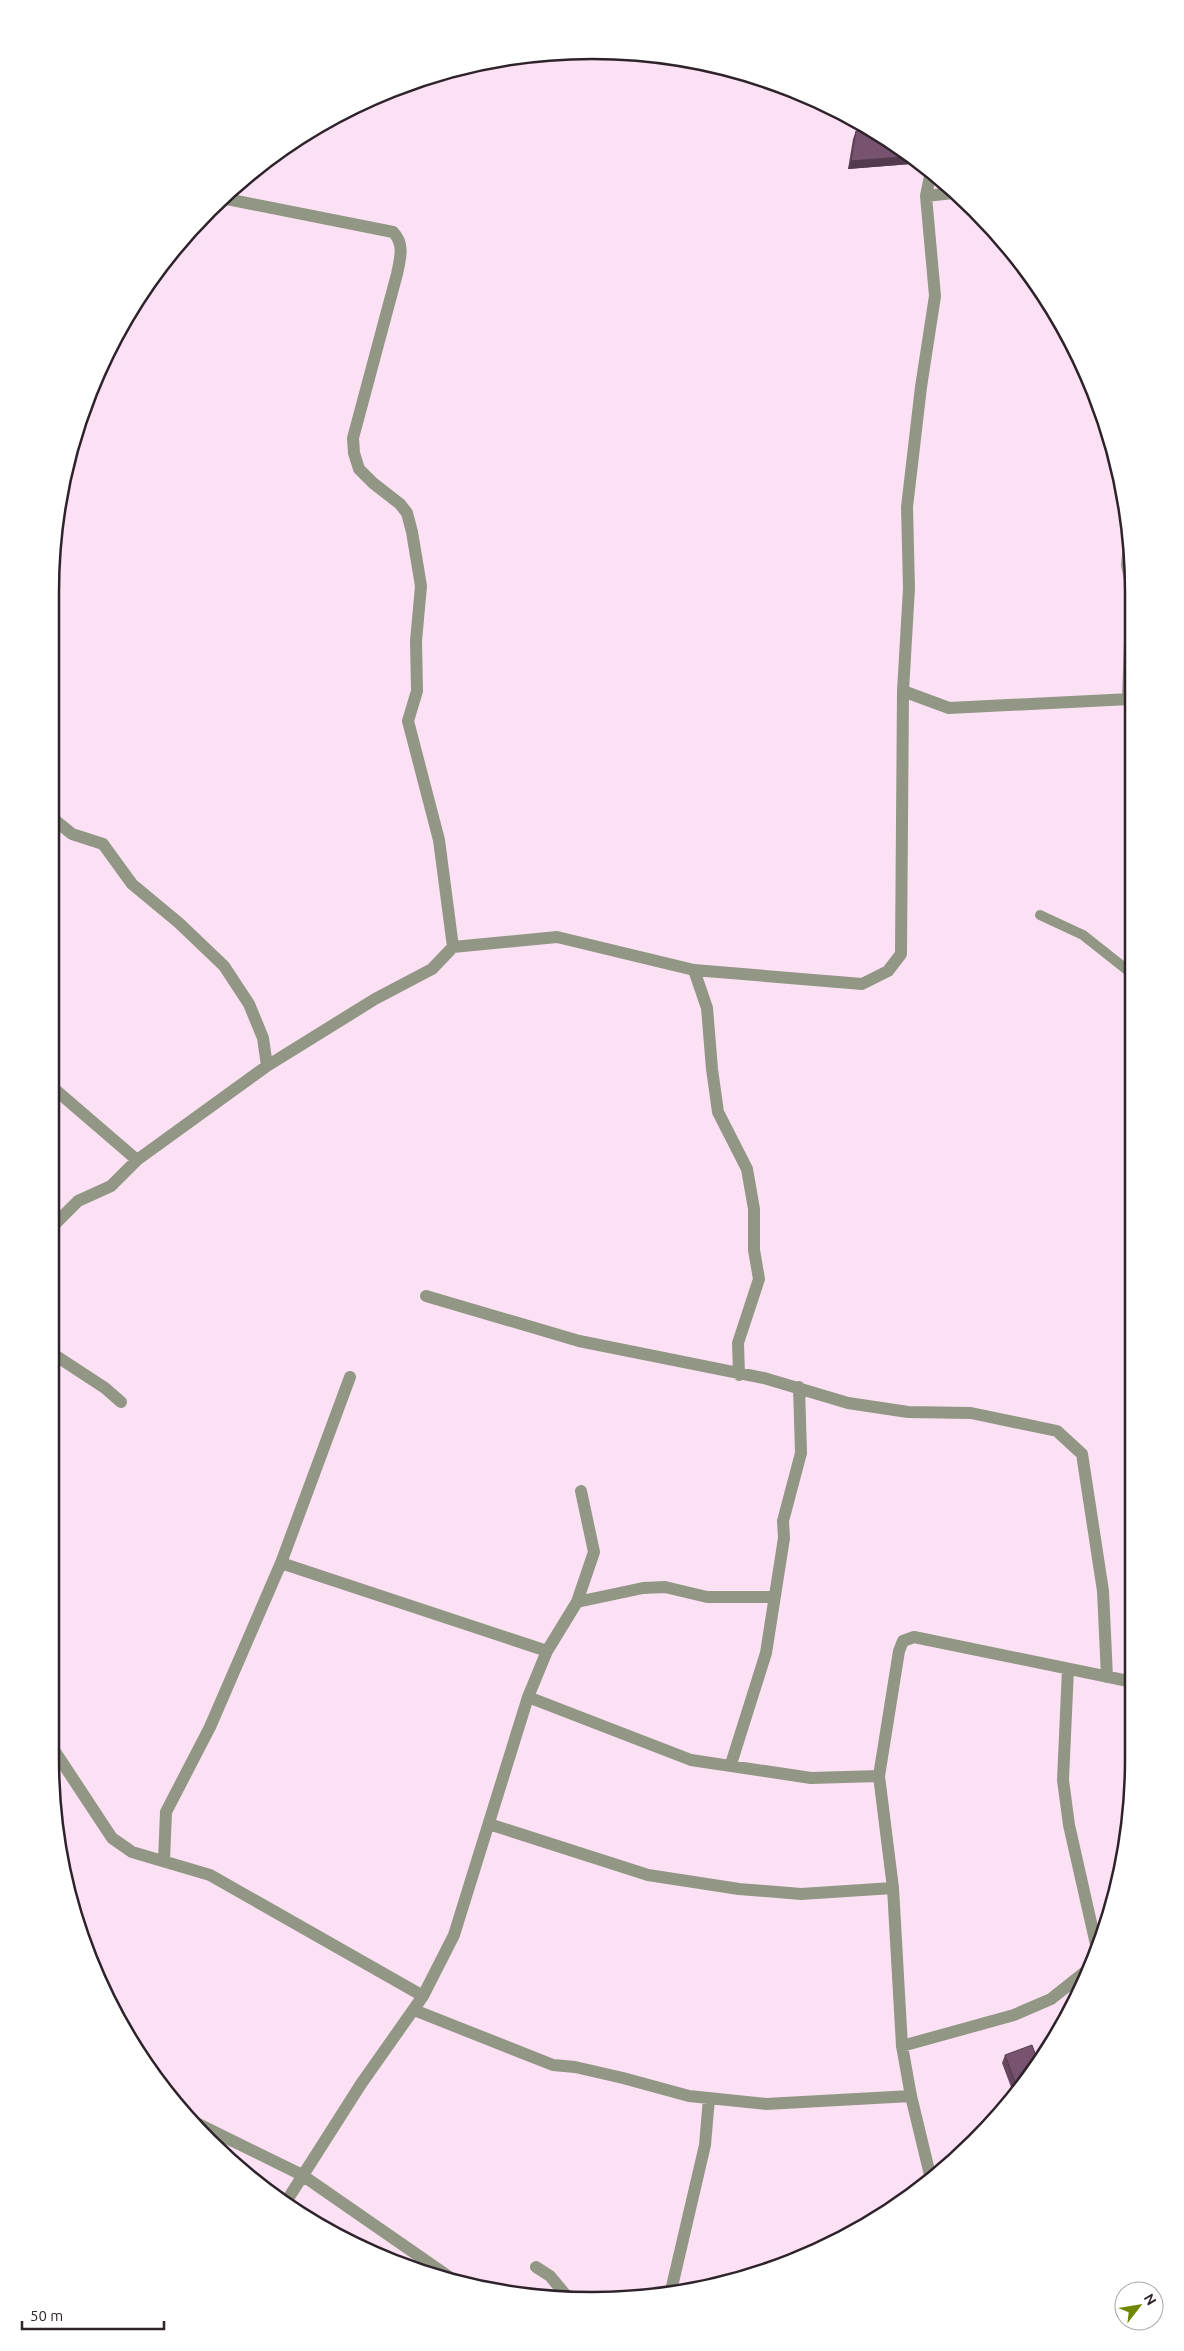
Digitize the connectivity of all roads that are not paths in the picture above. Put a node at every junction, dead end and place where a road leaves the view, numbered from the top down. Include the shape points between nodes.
1 (929, 179) edge
2 (947, 194) edge
3 (926, 196) junction
4 (231, 200) edge
5 (903, 691) junction
6 (1125, 699) edge
7 (59, 823) edge
8 (1040, 915) dead end
9 (453, 947) junction
10 (1125, 968) edge
11 (694, 970) junction
12 (267, 1066) junction
13 (59, 1093) edge
14 (138, 1160) junction
15 (59, 1219) edge
16 (426, 1296) dead end
17 (59, 1358) edge
18 (739, 1375) junction
19 (350, 1377) dead end
20 (799, 1387) junction
21 (121, 1402) dead end
22 (580, 1491) dead end
23 (281, 1563) junction
24 (774, 1597) junction
25 (577, 1602) junction
26 (547, 1651) junction
27 (1068, 1669) junction
28 (1107, 1677) junction
29 (1125, 1681) edge
30 (528, 1697) junction
31 (59, 1758) edge
32 (731, 1764) junction
33 (879, 1776) junction
34 (489, 1824) junction
35 (164, 1860) junction
36 (893, 1888) junction
37 (1094, 1937) edge
38 (1078, 1978) edge
39 (423, 1996) junction
40 (414, 2010) junction
41 (902, 2046) junction
42 (911, 2096) junction
43 (709, 2098) junction
44 (208, 2129) edge
45 (929, 2172) edge
46 (302, 2175) junction
47 (289, 2197) edge
48 (536, 2267) dead end
49 (439, 2270) edge
50 (672, 2286) edge
51 (562, 2291) edge

1 - 3 street
2 - 3 street
3 - 5 street via 935,296 907,507 909,588
4 - 9 street via 393,232 400,239 397,274 353,438 354,453 360,469 407,513 412,532 421,586 416,641 417,691 408,721 438,840
5 - 6 street via 949,708
5 - 11 street via 901,954 888,971 862,984
7 - 12 street via 72,834 103,844 132,884 224,966 249,1004 263,1038
8 - 10 lane via 1083,934
9 - 11 street via 557,938
9 - 12 street via 432,969 375,999
11 - 18 street via 706,1008 718,1112 747,1169 754,1209 754,1250 759,1279 738,1343
12 - 14 street
13 - 14 street
14 - 15 street via 111,1186 78,1201
16 - 18 street via 578,1341
17 - 21 street
18 - 20 street
19 - 23 street
20 - 24 street via 800,1453 783,1521 784,1538
20 - 28 street via 857,1405 908,1412 971,1412 1058,1431 1082,1454 1102,1591
22 - 25 street via 594,1552
23 - 26 street
23 - 35 street via 210,1727 166,1812
24 - 25 street via 707,1598 665,1587 643,1588
24 - 32 street via 766,1653
25 - 26 street
26 - 30 street
27 - 28 street
27 - 33 street via 914,1637 903,1641 898,1652
27 - 37 street via 1063,1780 1069,1824
28 - 29 street
30 - 32 street via 691,1760
30 - 34 street
31 - 35 street via 112,1838 132,1852
32 - 33 street via 811,1778
33 - 36 street
34 - 36 street via 648,1875 739,1889 802,1894
34 - 39 street via 454,1935
35 - 39 street via 210,1875
36 - 41 street
38 - 41 street via 1052,1999 1014,2015
39 - 40 street
40 - 43 street via 553,2065 575,2067 689,2096
40 - 46 street
41 - 42 street
42 - 43 street via 766,2104
42 - 45 street
43 - 50 street via 705,2145
44 - 46 street
46 - 47 street
46 - 49 street
48 - 51 street via 550,2276

